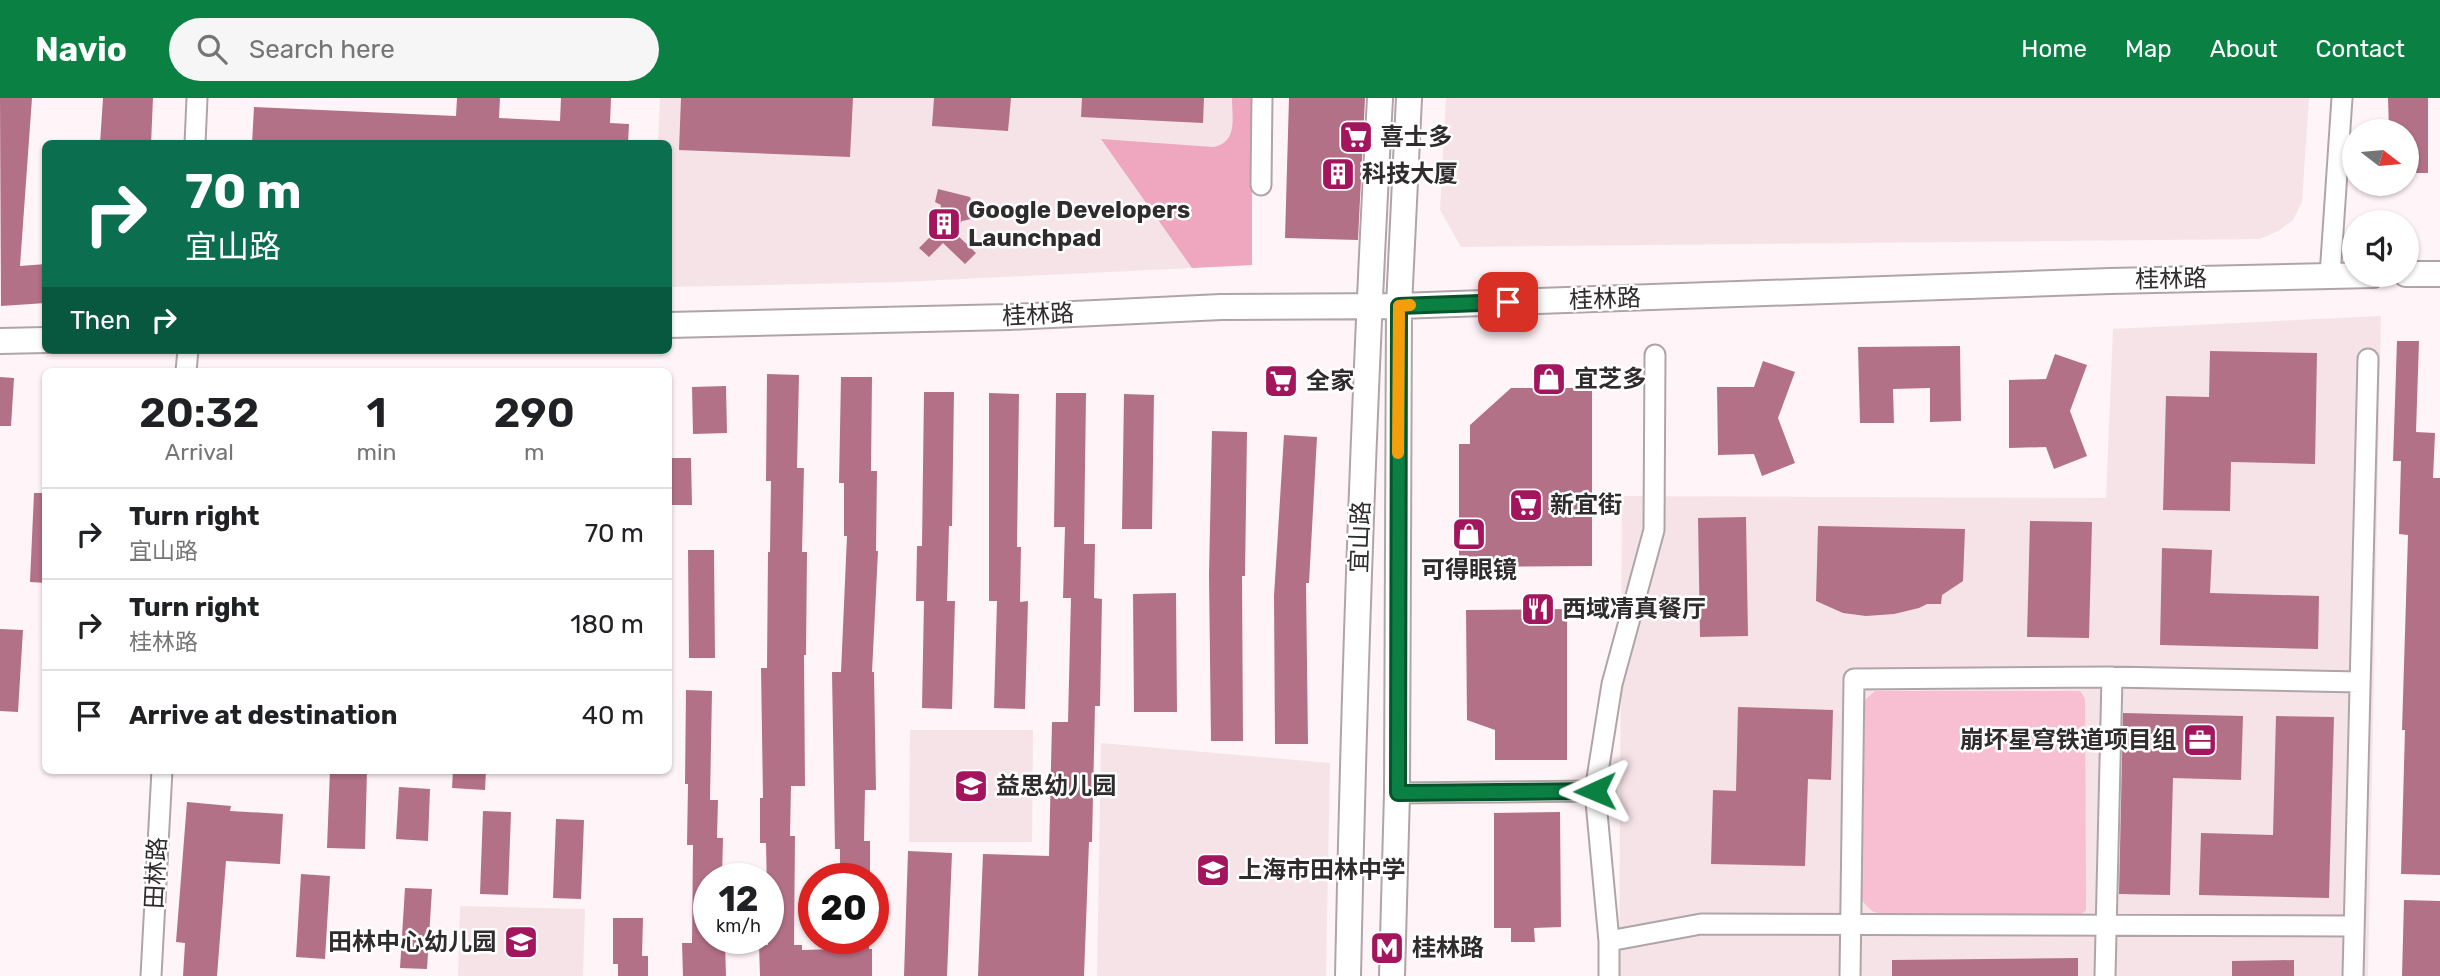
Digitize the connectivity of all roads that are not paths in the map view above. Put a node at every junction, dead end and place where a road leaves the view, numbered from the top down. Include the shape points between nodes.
1 (197, 98) edge
2 (1262, 98) edge
3 (1380, 98) edge
4 (1409, 98) edge
5 (2342, 98) edge
6 (195, 140) edge
7 (1261, 185) dead end
8 (2419, 274) edge
9 (2440, 274) edge
10 (2330, 275) junction
11 (2342, 275) edge
12 (1369, 306) junction
13 (1399, 306) junction
14 (672, 325) edge
15 (42, 340) edge
16 (0, 341) edge
17 (1655, 355) dead end
18 (2368, 359) dead end
19 (2112, 677) junction
20 (2359, 682) junction
21 (162, 774) edge
22 (1595, 791) junction
23 (1398, 793) junction
24 (1850, 924) junction
25 (2105, 926) junction
26 (2354, 926) junction
27 (1609, 941) junction
28 (151, 976) edge
29 (1348, 976) edge
30 (1392, 976) edge
31 (1609, 976) edge
32 (1850, 976) edge
33 (2105, 976) edge
34 (2353, 976) edge

1 - 6 street
2 - 7 street
3 - 12 main road, 宜山路
4 - 13 main road, 宜山路
5 - 10 street
8 - 9 main road
10 - 11 main road, 桂林路
10 - 13 main road, 桂林路
12 - 13 main road, 桂林路
12 - 14 main road, 桂林路
12 - 29 main road, 宜山路
13 - 23 main road, 宜山路
15 - 16 main road
17 - 22 street via 1654,530 1612,684
18 - 20 street
19 - 20 street
19 - 24 street via 1854,679
19 - 25 street
20 - 26 street
21 - 28 street, 田林路
22 - 23 street
22 - 27 street
23 - 30 main road, 宜山路
24 - 25 street
24 - 27 street via 1701,924
24 - 32 street
25 - 26 street
25 - 33 street
26 - 34 street
27 - 31 street

